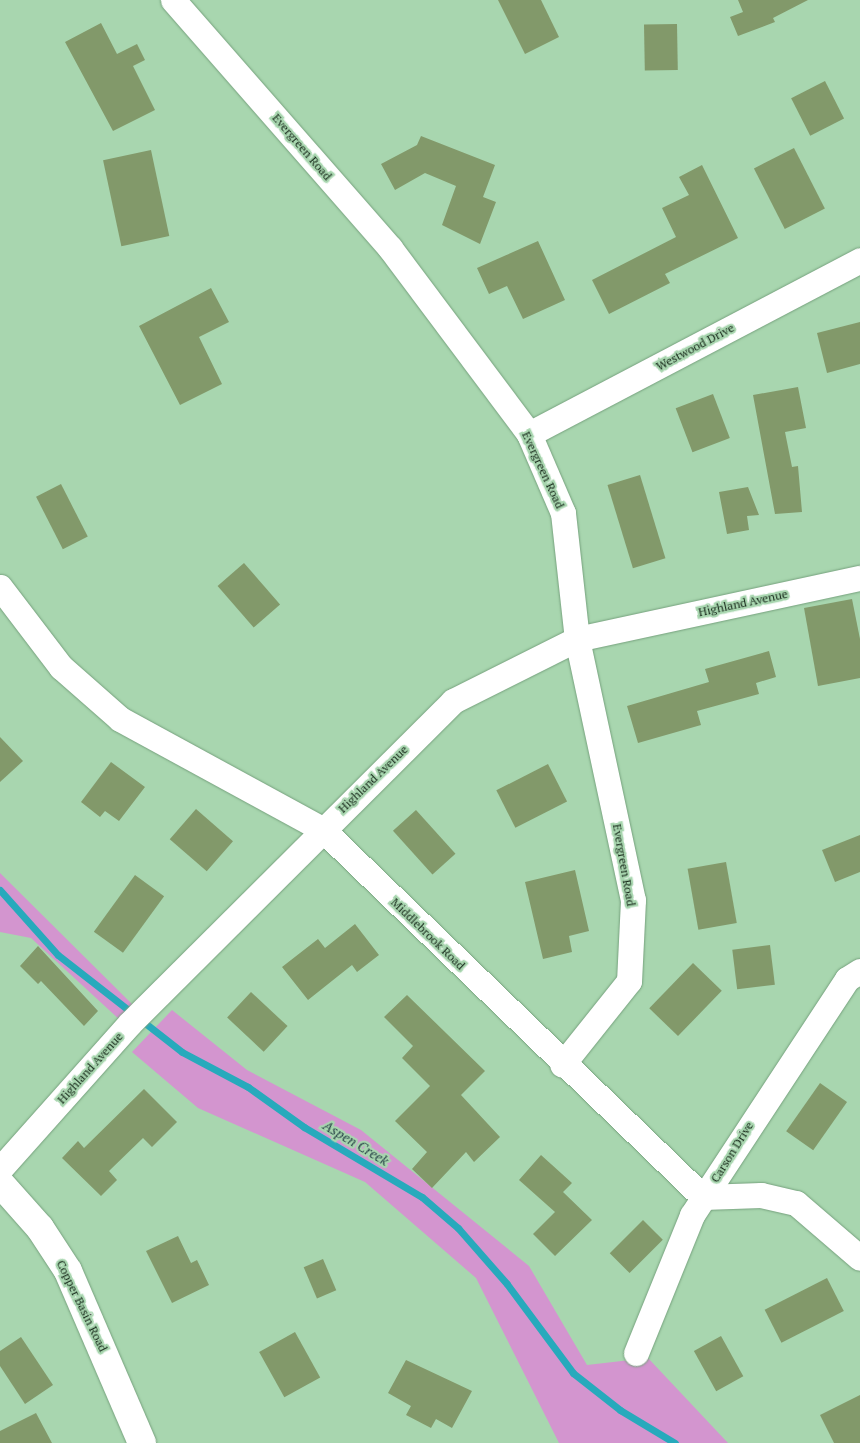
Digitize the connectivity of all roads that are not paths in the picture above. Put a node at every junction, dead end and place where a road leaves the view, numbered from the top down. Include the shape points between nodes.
1 (173, 0) edge
2 (860, 260) edge
3 (529, 434) junction
4 (860, 578) edge
5 (0, 586) edge
6 (577, 639) junction
7 (322, 829) junction
8 (860, 971) edge
9 (562, 1065) junction
10 (0, 1169) edge
11 (0, 1183) edge
12 (704, 1197) junction
13 (860, 1258) edge
14 (636, 1353) dead end
15 (142, 1443) edge

1 - 3 street, Evergreen Road via 390,248
2 - 3 street, Westwood Drive
3 - 6 street, Evergreen Road via 563,513
4 - 6 street, Highland Avenue
5 - 7 street, Middlebrook Road via 61,667 120,719
6 - 7 street, Highland Avenue via 453,701
6 - 9 street, Evergreen Road via 632,900 629,981
7 - 9 street, Middlebrook Road
7 - 10 street, Highland Avenue via 130,1023
8 - 12 street, Carson Drive via 841,987
9 - 12 street, Middlebrook Road
11 - 15 street, Copper Basin Road via 40,1228 68,1271
12 - 13 street via 761,1195 796,1203
12 - 14 street, Carson Drive via 692,1215

